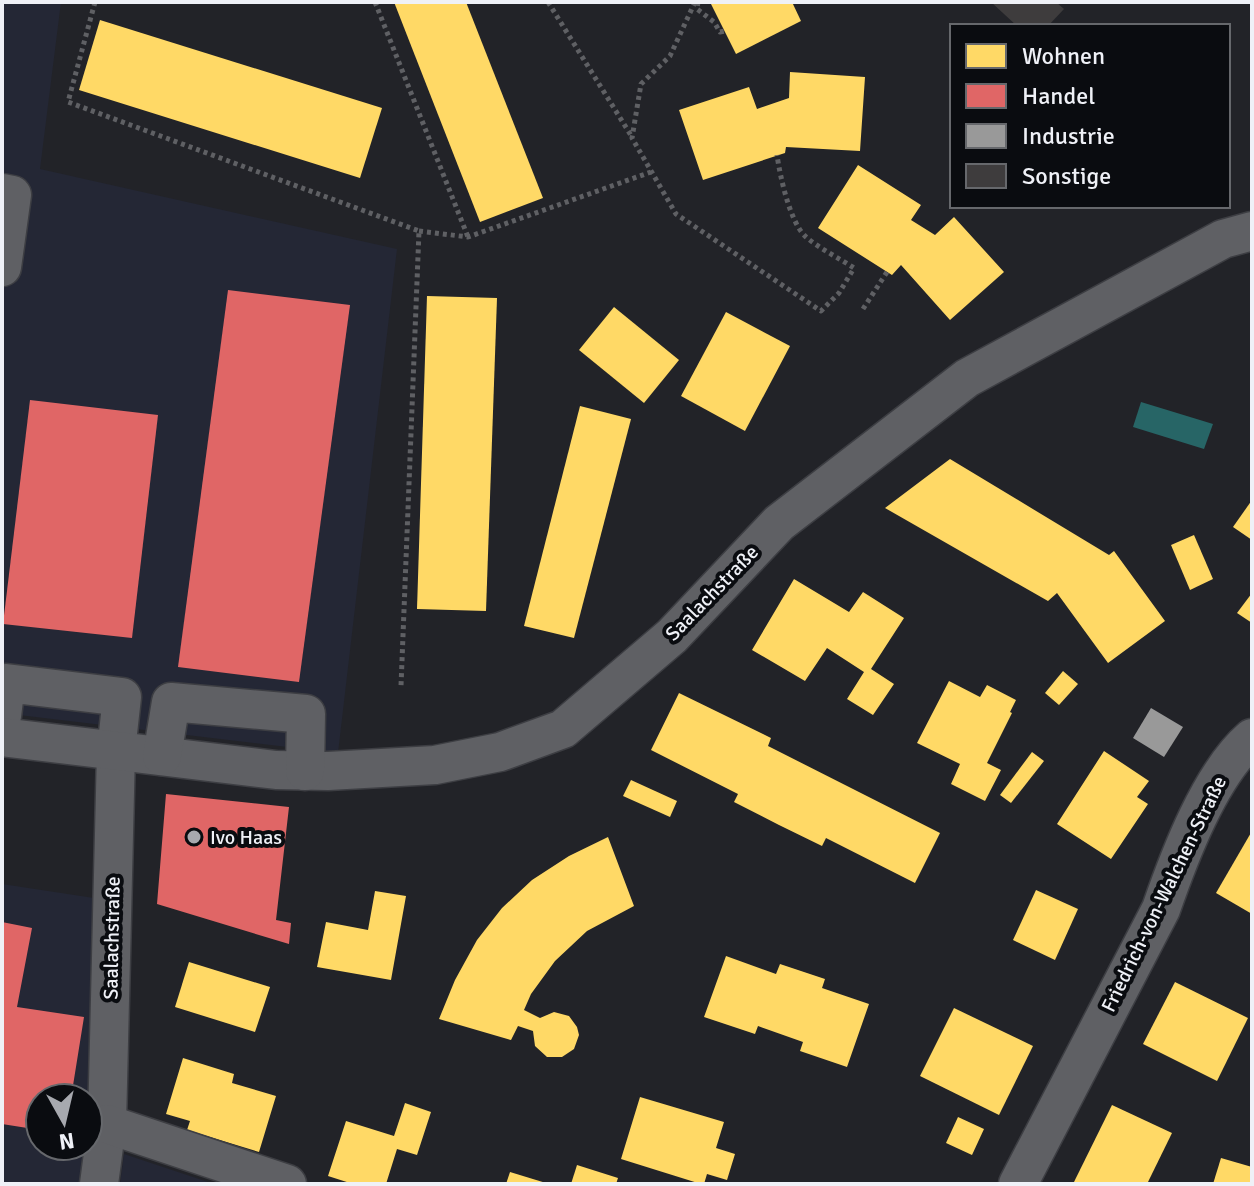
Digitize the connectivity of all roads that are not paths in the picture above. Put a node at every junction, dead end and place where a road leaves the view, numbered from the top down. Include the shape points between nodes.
1 (2, 193) edge
2 (1252, 231) edge
3 (2, 267) edge
4 (2, 716) edge
5 (2, 737) edge
6 (1252, 738) edge
7 (116, 751) junction
8 (162, 756) junction
9 (305, 771) junction
10 (107, 1124) junction
11 (99, 1184) edge
12 (287, 1184) edge
13 (1018, 1184) edge

1 - 3 street via 12,195
2 - 9 street, Saalachstraße via 1223,239 967,378 779,523 672,636 563,729 500,752 435,765
4 - 7 street via 6,683 122,697
5 - 7 street, Saalachstraße
6 - 13 street, Friedrich-von-Walchen-Straße via 1222,773 1176,863 1161,909
7 - 8 street, Saalachstraße
7 - 10 street, Saalachstraße
8 - 9 street, Saalachstraße
8 - 9 street via 171,702 306,714
10 - 11 street, Saalachstraße
10 - 12 street

